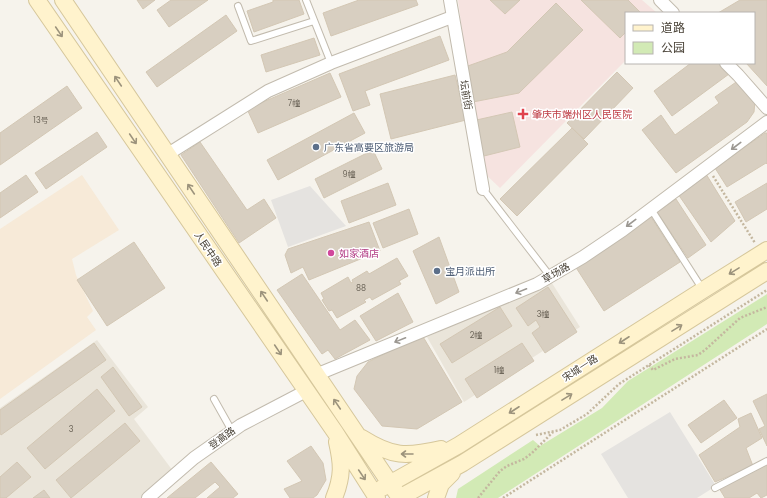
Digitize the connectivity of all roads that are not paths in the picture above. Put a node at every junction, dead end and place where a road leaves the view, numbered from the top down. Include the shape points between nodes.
1 (37, 0) edge
2 (63, 0) edge
3 (306, 0) edge
4 (450, 0) edge
5 (660, 0) edge
6 (238, 6) dead end
7 (672, 12) edge
8 (452, 17) junction
9 (314, 21) junction
10 (331, 63) junction
11 (727, 64) edge
12 (767, 108) edge
13 (767, 122) edge
14 (168, 154) junction
15 (484, 189) joint
16 (651, 209) junction
17 (762, 249) edge
18 (767, 271) edge
19 (550, 276) junction
20 (703, 290) junction
21 (318, 374) junction
22 (306, 391) junction
23 (214, 399) dead end
24 (232, 431) junction
25 (335, 432) junction
26 (359, 436) junction
27 (459, 445) junction
28 (767, 461) edge
29 (463, 463) junction
30 (390, 484) junction
31 (715, 488) dead end
32 (372, 496) edge
33 (148, 498) edge
34 (334, 498) edge
35 (400, 498) edge
36 (436, 498) edge

1 -> 22 main road, 人民中路
14 -> 2 main road, 人民中路
3 - 9 lane
4 - 8 street, 坛前街
5 - 7 street
6 - 9 lane via 251,41
8 - 10 street
8 - 15 street, 坛前街
9 - 10 lane
10 - 14 street via 268,91
11 - 12 street
13 -> 16 street, 草场路
21 -> 14 main road, 人民中路
15 - 19 lane
16 -> 19 street, 草场路 via 584,257
16 - 20 lane
17 -> 20 main road, 宋城一路
29 -> 18 main road, 宋城一路
19 -> 21 street, 草场路 via 537,284
20 -> 27 main road, 宋城一路
26 -> 21 main road, 人民中路
22 - 24 street, 登高路
22 - 25 main road, 人民中路
23 - 24 lane
24 - 33 street, 登高路 via 194,458
25 -> 32 main road, 人民中路
25 - 34 main road via 342,472
27 -> 26 main road via 420,454 395,454 378,448
26 - 30 main road, 人民中路
27 - 30 main road, 宋城一路
28 - 31 lane
29 - 35 main road, 宋城一路
29 - 36 main road via 441,484
30 - 32 main road, 宋城一路
30 - 35 main road, 人民中路

